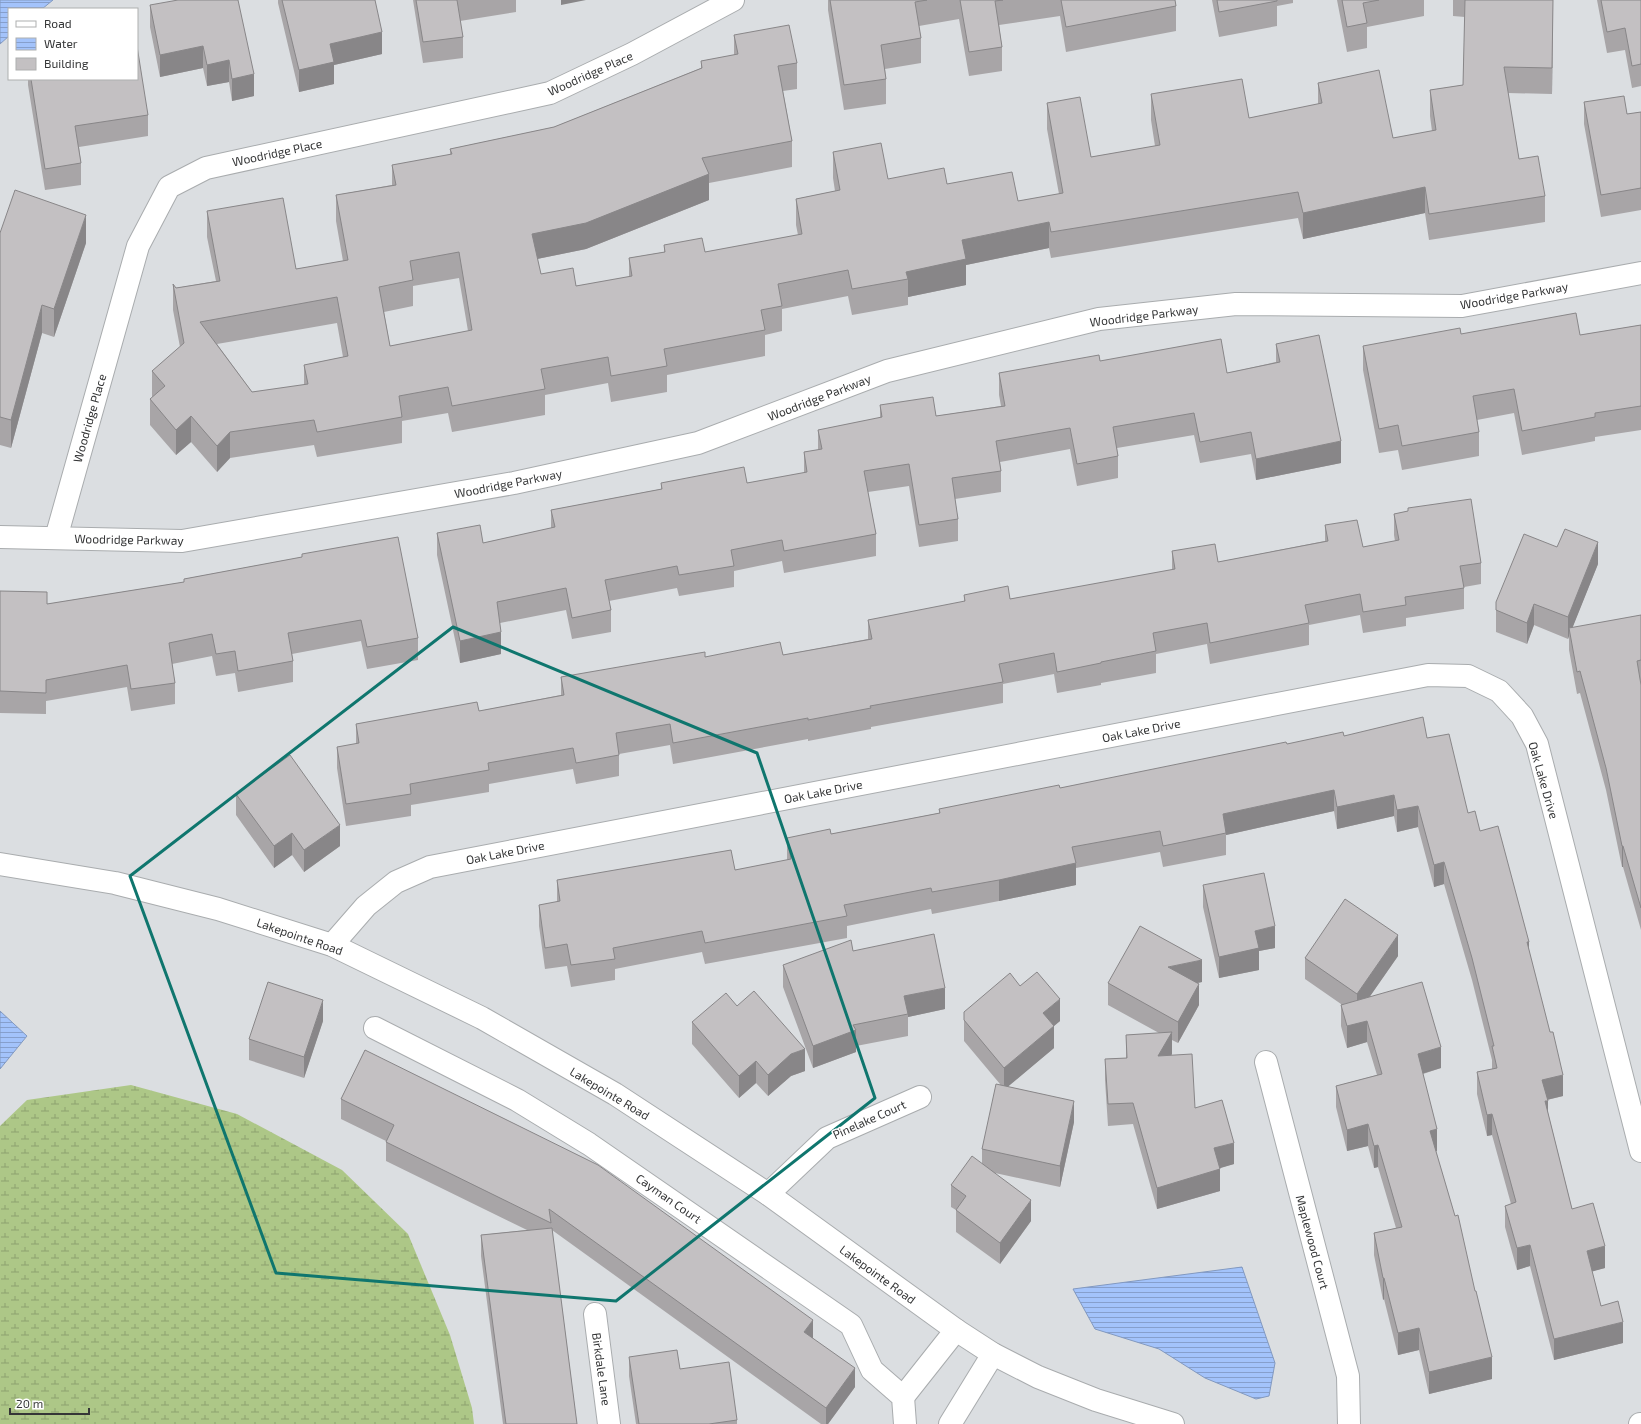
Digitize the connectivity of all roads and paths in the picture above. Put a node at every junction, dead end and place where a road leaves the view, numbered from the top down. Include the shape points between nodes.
1 (733, 0) edge
2 (1641, 273) edge
3 (0, 537) edge
4 (56, 538) junction
5 (0, 864) edge
6 (332, 945) junction
7 (376, 1028) dead end
8 (1266, 1062) dead end
9 (920, 1097) dead end
10 (1641, 1151) edge
11 (768, 1194) junction
12 (595, 1314) dead end
13 (956, 1330) junction
14 (993, 1354) junction
15 (903, 1397) junction
16 (609, 1424) edge
17 (905, 1424) edge
18 (950, 1424) edge
19 (1173, 1424) edge
20 (1349, 1424) edge

1 - 4 street, Woodridge Place via 632,54 550,92 206,168 169,187 138,246
2 - 4 street, Woodridge Parkway via 1462,306 1236,304 1099,319 887,371 698,442 514,483 182,542
3 - 4 street, Woodridge Parkway
5 - 6 street, Lakepointe Road via 116,883 218,909
6 - 10 street, Oak Lake Drive via 366,906 396,882 430,867 1428,675 1468,676 1499,691 1522,716 1536,744
6 - 11 street, Lakepointe Road via 482,1018 609,1090
7 - 15 street, Cayman Court via 517,1100 589,1144 851,1325 872,1370
8 - 20 street, Maplewood Court via 1348,1376
9 - 11 street, Pinelake Court via 827,1138
11 - 13 street, Lakepointe Road
12 - 16 street, Birkdale Lane
13 - 14 street, Lakepointe Road
13 - 15 street
14 - 18 street
14 - 19 street, Lakepointe Road via 1038,1377 1096,1400
15 - 17 street

